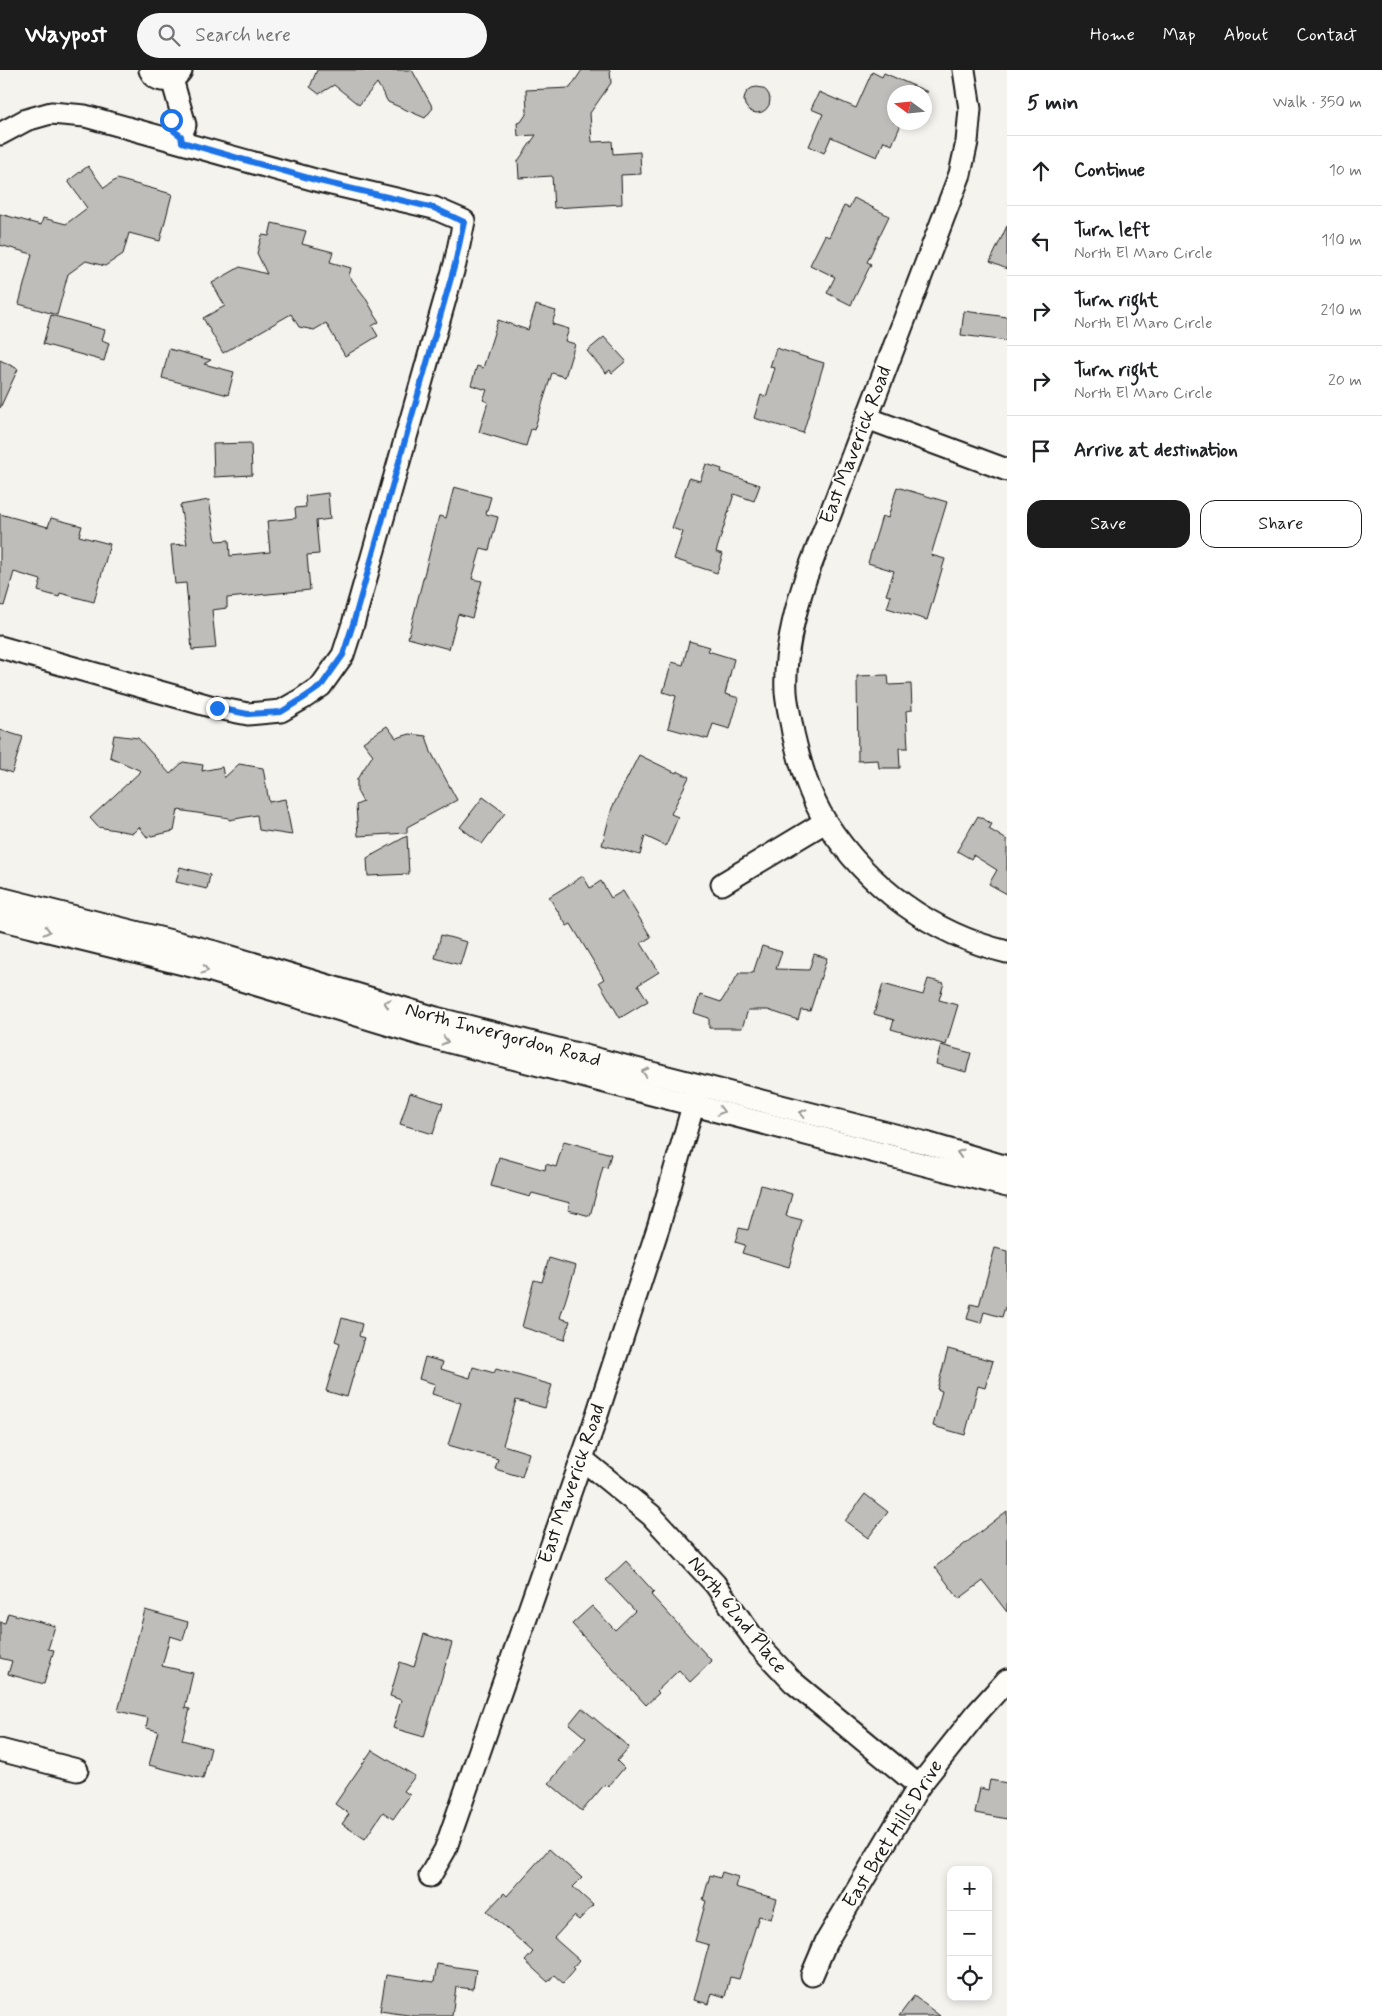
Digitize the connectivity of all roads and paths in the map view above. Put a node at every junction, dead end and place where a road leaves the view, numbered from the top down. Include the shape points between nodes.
1 (964, 70) edge
2 (166, 75) edge
3 (0, 134) edge
4 (182, 139) junction
5 (866, 418) junction
6 (1007, 470) edge
7 (0, 647) edge
8 (826, 822) junction
9 (722, 884) dead end
10 (0, 898) edge
11 (0, 919) edge
12 (1007, 952) edge
13 (696, 1095) junction
14 (1007, 1167) edge
15 (1007, 1186) edge
16 (582, 1459) junction
17 (1007, 1680) edge
18 (0, 1750) edge
19 (77, 1770) dead end
20 (919, 1786) junction
21 (430, 1876) dead end
22 (812, 1975) dead end

1 - 5 street, East Maverick Road via 970,109 960,174
2 - 4 street via 174,131
3 - 4 street via 26,120 51,113 86,116
4 - 7 street via 319,181 434,208 464,222 455,264 343,655 321,686 302,699 281,712 248,714
5 - 6 street
5 - 8 street, East Maverick Road via 805,580 796,609 788,663 786,691 796,747 811,793
8 - 9 street
8 - 12 street, East Maverick Road via 863,870 892,897 959,936
13 -> 10 street, North Invergordon Road via 214,952
11 -> 13 street, North Invergordon Road via 208,970 423,1035
14 -> 13 street, North Invergordon Road via 926,1144
13 -> 15 street, North Invergordon Road
13 - 16 street, East Maverick Road via 659,1225
16 - 20 street, North 62nd Place via 651,1515 715,1584 759,1646 793,1682
16 - 21 street, East Maverick Road via 445,1850
17 - 20 street, East Bret Hills Drive
18 - 19 street
20 - 22 street, East Bret Hills Drive via 826,1942

